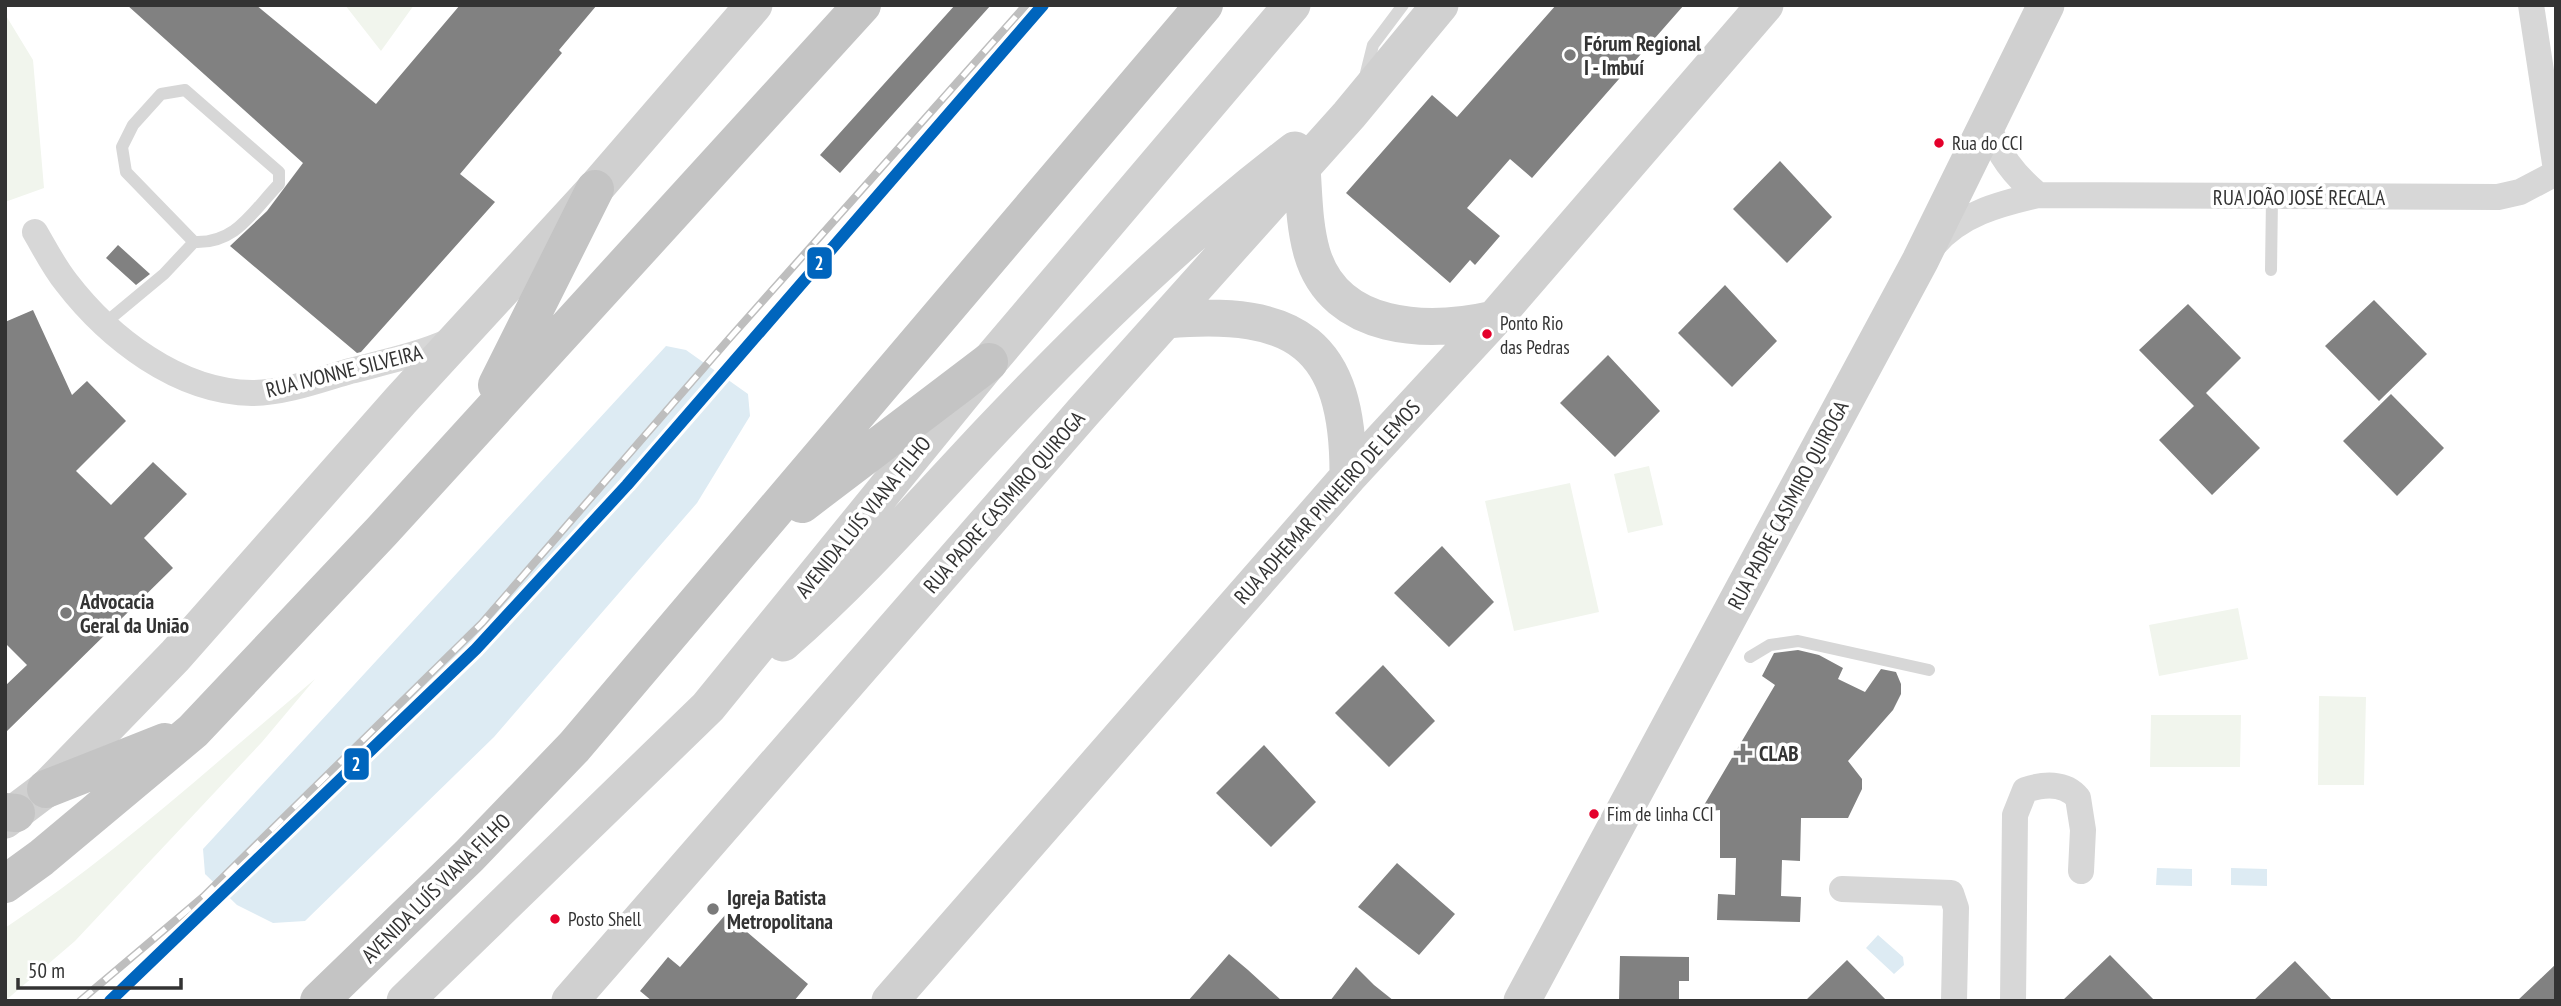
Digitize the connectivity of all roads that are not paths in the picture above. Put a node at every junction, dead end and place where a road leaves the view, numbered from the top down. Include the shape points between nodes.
1 (754, 5) edge
2 (828, 5) edge
3 (862, 5) edge
4 (1204, 5) edge
5 (1292, 5) edge
6 (1403, 5) edge
7 (1440, 5) edge
8 (1765, 5) edge
9 (2046, 5) edge
10 (2531, 5) edge
11 (801, 74) junction
12 (1355, 107) junction
13 (1988, 125) junction
14 (2554, 142) edge
15 (1302, 167) junction
16 (2556, 172) edge
17 (595, 189) junction
18 (2038, 195) junction
19 (2272, 198) junction
20 (35, 232) dead end
21 (194, 242) junction
22 (1920, 261) junction
23 (2271, 270) dead end
24 (1494, 319) junction
25 (1167, 320) junction
26 (105, 323) junction
27 (463, 335) junction
28 (989, 362) junction
29 (477, 425) junction
30 (1348, 477) junction
31 (734, 558) junction
32 (1750, 657) dead end
33 (1929, 670) dead end
34 (708, 707) junction
35 (194, 731) junction
36 (46, 789) junction
37 (9, 815) edge
38 (2081, 871) dead end
39 (5, 884) edge
40 (1842, 889) dead end
41 (423, 990) edge
42 (319, 1001) edge
43 (570, 1001) edge
44 (890, 1001) edge
45 (1521, 1001) edge
46 (1954, 1001) edge
47 (2013, 1001) edge

1 - 17 street
2 - 11 highway
3 - 11 highway
4 - 31 highway, AVENIDA LUÍS VIANA FILHO
5 - 28 street, AVENIDA LUÍS VIANA FILHO
6 - 12 lane via 1373,45
7 - 12 street, RUA PADRE CASIMIRO QUIROGA
8 - 24 street, RUA ADHEMAR PINHEIRO DE LEMOS
9 - 13 street, RUA PADRE CASIMIRO QUIROGA
10 - 14 street
11 - 29 highway
12 - 15 street, RUA PADRE CASIMIRO QUIROGA
12 - 34 street via 1268,170 1138,285 993,429 838,595
13 - 18 street via 2007,165
13 - 22 street, RUA PADRE CASIMIRO QUIROGA
14 - 16 street
15 - 24 street via 1313,256 1339,298 1360,314 1416,327 1444,328
15 - 25 street, RUA PADRE CASIMIRO QUIROGA
16 - 19 street, RUA JOÃO JOSÉ RECALA via 2519,192 2498,197
17 - 27 street
17 - 29 highway
18 - 19 street, RUA JOÃO JOSÉ RECALA
18 - 22 street, RUA JOÃO JOSÉ RECALA via 1982,210 1960,222
19 - 23 lane
20 - 26 street, RUA IVONNE SILVEIRA via 65,282
21 - 21 lane via 127,172 122,147 133,125 161,94 185,90 279,172 279,184 229,237 213,243
21 - 26 lane
22 - 45 street, RUA PADRE CASIMIRO QUIROGA
24 - 30 street, RUA ADHEMAR PINHEIRO DE LEMOS
25 - 30 street via 1240,319 1263,324 1307,345 1324,361 1342,400
25 - 43 street, RUA PADRE CASIMIRO QUIROGA via 802,731
26 - 27 street, RUA IVONNE SILVEIRA via 137,353 181,376 221,390 254,393 356,375
27 - 36 street via 175,656
28 - 31 highway via 866,452
28 - 34 street, AVENIDA LUÍS VIANA FILHO
29 - 35 highway
30 - 44 street, RUA ADHEMAR PINHEIRO DE LEMOS
31 - 42 highway, AVENIDA LUÍS VIANA FILHO via 574,747
32 - 33 lane via 1770,645 1798,640
34 - 41 street, AVENIDA LUÍS VIANA FILHO
35 - 36 highway
35 - 39 highway
36 - 37 street
38 - 47 street via 2083,830 2078,798 2063,787 2025,790 2015,815
40 - 46 street via 1951,893 1956,908

